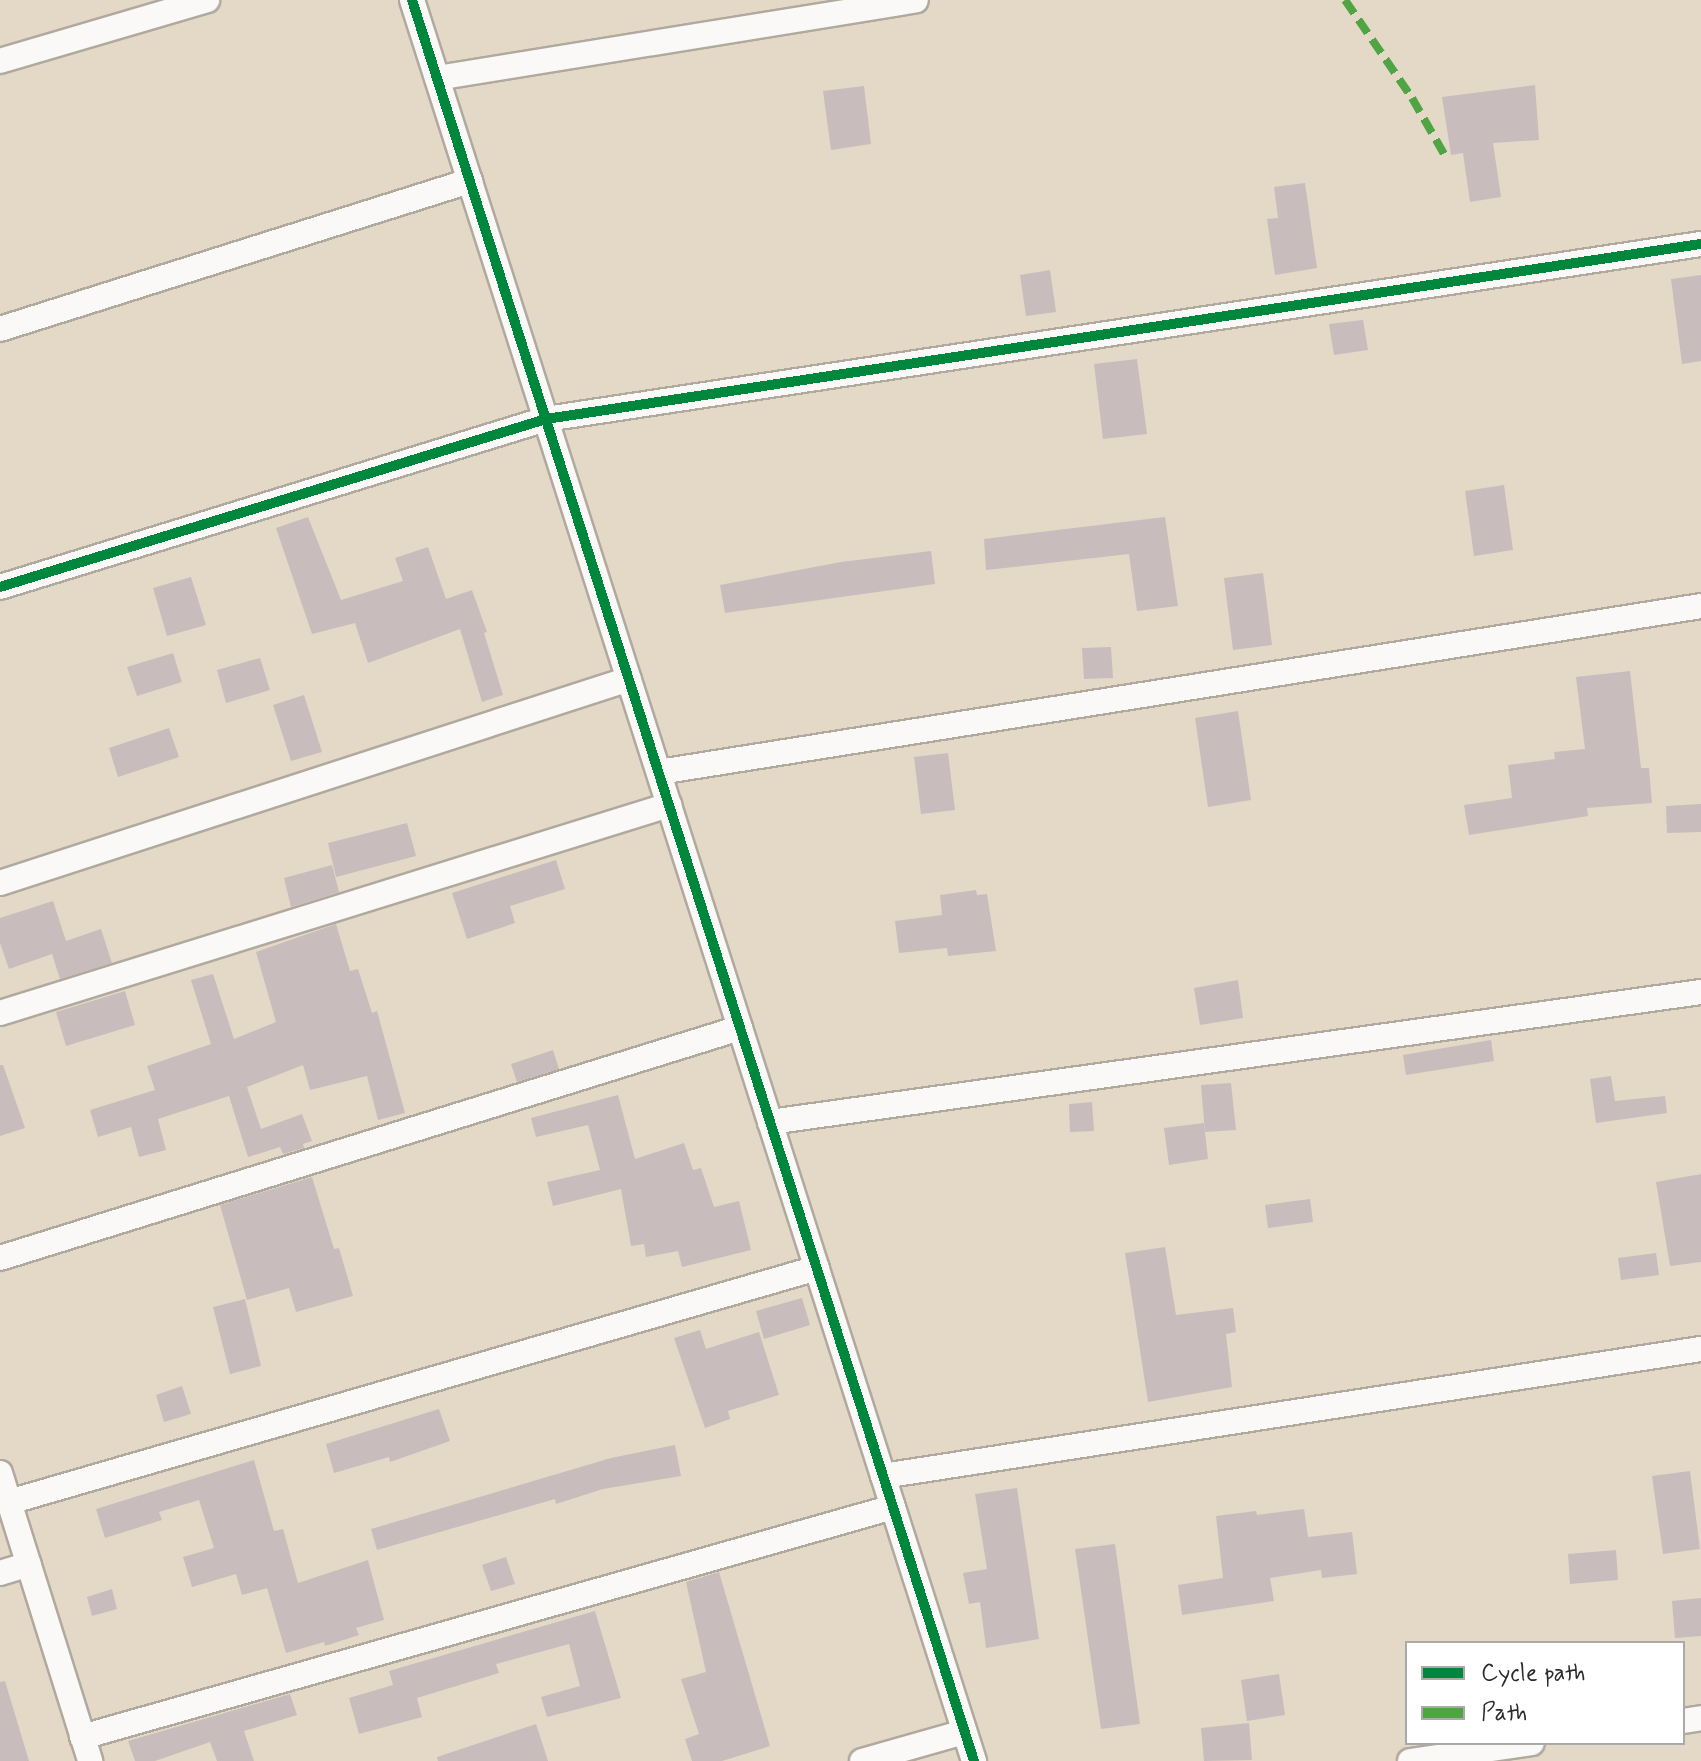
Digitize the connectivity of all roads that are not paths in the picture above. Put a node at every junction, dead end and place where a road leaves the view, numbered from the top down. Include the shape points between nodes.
1 (207, 0) edge
2 (412, 0) edge
3 (916, 0) edge
4 (0, 61) edge
5 (437, 78) junction
6 (470, 181) junction
7 (1701, 244) edge
8 (0, 329) edge
9 (546, 419) junction
10 (0, 587) edge
11 (1701, 606) edge
12 (629, 679) junction
13 (659, 772) junction
14 (669, 805) junction
15 (0, 883) edge
16 (1701, 992) edge
17 (0, 1013) edge
18 (740, 1028) junction
19 (770, 1122) junction
20 (0, 1258) edge
21 (817, 1268) junction
22 (1701, 1349) edge
23 (0, 1473) edge
24 (883, 1476) junction
25 (9, 1502) junction
26 (893, 1507) junction
27 (29, 1564) junction
28 (0, 1573) edge
29 (964, 1732) junction
30 (82, 1737) junction
31 (1518, 1745) edge
32 (90, 1761) edge
33 (862, 1761) edge
34 (974, 1761) edge
35 (1410, 1761) edge

1 - 4 street
2 - 5 street
3 - 5 street
5 - 6 street
6 - 8 street
6 - 9 street
7 - 9 street
9 - 10 street
9 - 12 street
11 - 13 street
12 - 13 street
12 - 15 street
13 - 14 street
14 - 17 street
14 - 18 street
16 - 19 street
18 - 19 street
18 - 20 street
19 - 21 street
21 - 24 street
21 - 25 street
22 - 24 street
23 - 25 street
24 - 26 street
25 - 27 street
26 - 29 street
26 - 30 street
27 - 28 street
27 - 30 street
29 - 33 street
29 - 34 street
30 - 32 street
31 - 35 street

